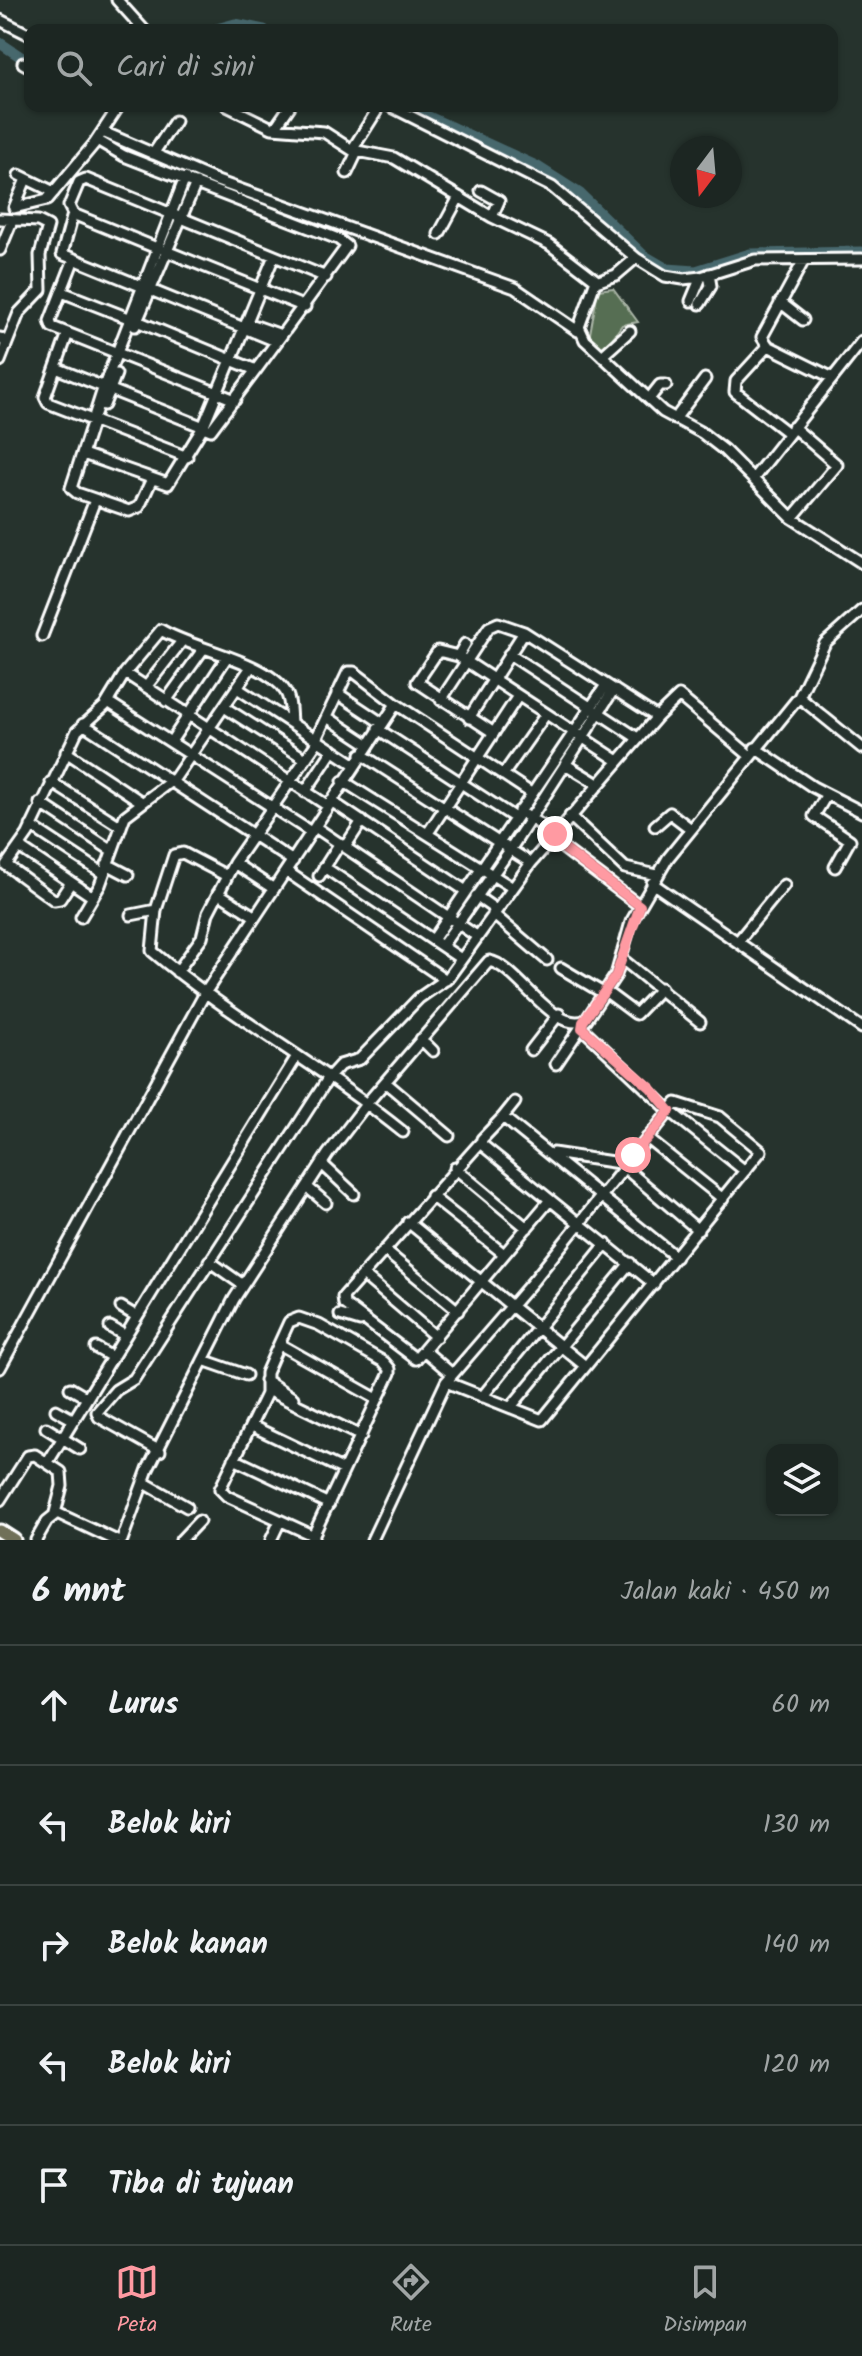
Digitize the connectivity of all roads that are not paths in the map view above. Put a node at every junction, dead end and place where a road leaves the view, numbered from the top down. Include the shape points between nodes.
1 (117, 0) edge
2 (0, 20) edge
3 (139, 24) edge
4 (24, 32) edge
5 (115, 112) edge
6 (238, 112) edge
7 (249, 112) edge
8 (286, 112) edge
9 (376, 112) dead end
10 (402, 112) edge
11 (246, 116) junction
12 (175, 121) dead end
13 (275, 128) junction
14 (98, 139) junction
15 (355, 151) junction
16 (153, 154) junction
17 (347, 173) dead end
18 (185, 178) junction
19 (196, 183) junction
20 (481, 191) dead end
21 (54, 192) junction
22 (184, 196) junction
23 (459, 197) junction
24 (73, 214) junction
25 (176, 216) junction
26 (492, 217) junction
27 (0, 219) edge
28 (12, 221) junction
29 (439, 234) dead end
30 (62, 247) junction
31 (0, 250) edge
32 (162, 250) junction
33 (274, 256) junction
34 (636, 258) junction
35 (74, 259) junction
36 (862, 259) edge
37 (804, 260) junction
38 (705, 276) junction
39 (326, 277) junction
40 (596, 282) junction
41 (148, 285) junction
42 (260, 289) junction
43 (62, 292) junction
44 (696, 302) dead end
45 (780, 302) junction
46 (305, 307) junction
47 (134, 320) junction
48 (803, 320) dead end
49 (246, 325) junction
50 (578, 331) junction
51 (630, 331) dead end
52 (68, 333) junction
53 (279, 338) junction
54 (4, 341) edge
55 (862, 341) edge
56 (768, 346) junction
57 (121, 354) junction
58 (602, 356) junction
59 (231, 360) junction
60 (0, 361) edge
61 (56, 368) junction
62 (256, 370) junction
63 (831, 377) junction
64 (705, 379) dead end
65 (666, 385) dead end
66 (107, 388) junction
67 (217, 393) junction
68 (649, 399) junction
69 (235, 400) junction
70 (675, 419) junction
71 (94, 423) junction
72 (203, 427) junction
73 (790, 430) junction
74 (83, 454) junction
75 (187, 457) junction
76 (753, 479) junction
77 (151, 481) junction
78 (95, 500) junction
79 (792, 518) junction
80 (862, 563) edge
81 (862, 610) edge
82 (850, 620) junction
83 (862, 627) edge
84 (524, 632) junction
85 (42, 636) dead end
86 (182, 641) junction
87 (465, 644) dead end
88 (204, 648) junction
89 (509, 654) junction
90 (227, 657) junction
91 (462, 658) junction
92 (251, 667) junction
93 (125, 673) junction
94 (493, 679) junction
95 (146, 687) junction
96 (610, 687) junction
97 (237, 688) junction
98 (337, 693) junction
99 (518, 696) junction
100 (799, 697) junction
101 (441, 700) junction
102 (166, 701) junction
103 (108, 702) junction
104 (396, 704) junction
105 (224, 707) junction
106 (595, 710) junction
107 (546, 714) junction
108 (661, 714) junction
109 (188, 715) junction
110 (327, 717) junction
111 (469, 718) junction
112 (291, 722) junction
113 (83, 724) junction
114 (380, 726) junction
115 (209, 729) junction
116 (494, 733) junction
117 (577, 735) junction
118 (636, 737) junction
119 (172, 740) junction
120 (317, 740) junction
121 (368, 744) junction
122 (862, 748) edge
123 (333, 750) junction
124 (66, 752) junction
125 (752, 752) junction
126 (192, 753) junction
127 (361, 754) junction
128 (304, 758) junction
129 (477, 758) junction
130 (617, 760) junction
131 (354, 764) junction
132 (565, 764) junction
133 (503, 775) junction
134 (288, 780) junction
135 (171, 781) junction
136 (343, 781) junction
137 (51, 782) junction
138 (461, 782) junction
139 (598, 784) junction
140 (305, 792) junction
141 (531, 793) junction
142 (827, 794) junction
143 (140, 801) junction
144 (40, 803) junction
145 (329, 804) junction
146 (270, 806) junction
147 (444, 808) junction
148 (862, 812) edge
149 (517, 815) junction
150 (570, 816) junction
151 (531, 819) junction
152 (362, 821) junction
153 (31, 826) junction
154 (120, 826) junction
155 (655, 826) dead end
156 (691, 829) junction
157 (313, 830) junction
158 (428, 833) junction
159 (252, 834) junction
160 (553, 837) junction
161 (498, 842) junction
162 (343, 845) junction
163 (19, 847) junction
164 (111, 850) junction
165 (510, 850) junction
166 (293, 861) junction
167 (234, 863) junction
168 (531, 863) junction
169 (835, 867) dead end
170 (483, 868) junction
171 (105, 869) junction
172 (286, 871) junction
173 (493, 874) junction
174 (128, 875) dead end
175 (227, 876) junction
176 (655, 879) junction
177 (71, 882) junction
178 (784, 885) dead end
179 (513, 888) junction
180 (274, 889) junction
181 (466, 891) junction
182 (218, 893) junction
183 (476, 896) junction
184 (93, 897) junction
185 (640, 906) junction
186 (156, 910) junction
187 (495, 912) junction
188 (131, 915) dead end
189 (254, 916) junction
190 (450, 916) junction
191 (81, 917) dead end
192 (459, 923) junction
193 (478, 937) junction
194 (739, 940) junction
195 (437, 943) junction
196 (461, 959) junction
197 (622, 959) junction
198 (547, 960) dead end
199 (561, 968) dead end
200 (177, 972) junction
201 (446, 980) junction
202 (661, 988) junction
203 (604, 992) junction
204 (205, 993) junction
205 (559, 1014) junction
206 (700, 1022) dead end
207 (186, 1025) junction
208 (583, 1025) junction
209 (862, 1028) edge
210 (421, 1039) junction
211 (531, 1050) dead end
212 (433, 1051) dead end
213 (297, 1056) junction
214 (556, 1064) dead end
215 (329, 1077) junction
216 (385, 1082) junction
217 (515, 1102) dead end
218 (367, 1103) junction
219 (670, 1111) junction
220 (503, 1117) junction
221 (403, 1132) dead end
222 (449, 1136) dead end
223 (647, 1138) junction
224 (480, 1143) junction
225 (550, 1153) junction
226 (322, 1164) junction
227 (624, 1167) junction
228 (455, 1168) junction
229 (745, 1171) junction
230 (307, 1187) junction
231 (354, 1194) dead end
232 (602, 1194) junction
233 (431, 1196) junction
234 (723, 1199) junction
235 (550, 1200) junction
236 (326, 1203) dead end
237 (408, 1222) junction
238 (579, 1223) junction
239 (527, 1228) junction
240 (698, 1230) junction
241 (606, 1244) junction
242 (384, 1250) junction
243 (504, 1254) junction
244 (676, 1257) junction
245 (209, 1261) junction
246 (630, 1263) junction
247 (363, 1275) junction
248 (481, 1283) junction
249 (654, 1284) junction
250 (243, 1285) junction
251 (342, 1300) junction
252 (121, 1307) dead end
253 (510, 1307) junction
254 (458, 1311) junction
255 (340, 1315) junction
256 (136, 1316) junction
257 (367, 1323) junction
258 (338, 1326) dead end
259 (110, 1327) dead end
260 (539, 1331) junction
261 (124, 1335) junction
262 (436, 1337) junction
263 (279, 1344) junction
264 (560, 1347) junction
265 (96, 1348) dead end
266 (425, 1351) junction
267 (112, 1357) junction
268 (0, 1359) edge
269 (203, 1360) junction
270 (584, 1365) junction
271 (0, 1368) edge
272 (246, 1375) dead end
273 (449, 1378) junction
274 (266, 1385) junction
275 (70, 1388) dead end
276 (482, 1397) junction
277 (87, 1398) junction
278 (377, 1399) junction
279 (511, 1407) junction
280 (56, 1410) dead end
281 (74, 1420) junction
282 (252, 1426) junction
283 (46, 1428) dead end
284 (361, 1436) junction
285 (63, 1438) junction
286 (80, 1449) dead end
287 (160, 1451) junction
288 (234, 1459) junction
289 (48, 1462) junction
290 (344, 1470) junction
291 (143, 1482) junction
292 (0, 1500) edge
293 (329, 1504) junction
294 (187, 1507) dead end
295 (55, 1513) junction
296 (199, 1521) dead end
297 (280, 1521) junction
298 (0, 1531) edge
299 (312, 1538) edge
300 (14, 1540) edge
301 (36, 1540) edge
302 (115, 1540) edge
303 (122, 1540) edge
304 (181, 1540) edge
305 (271, 1540) edge
306 (372, 1540) edge

1 - 3 street
2 - 4 street
5 - 14 street
6 - 11 street
7 - 11 street
8 - 13 street
9 - 15 street
10 - 34 street via 552,187
11 - 13 street
12 - 16 street
13 - 15 street via 324,132
14 - 16 street
14 - 18 street via 124,156
14 - 21 street
15 - 17 street
15 - 23 street via 394,158
16 - 50 street via 515,288
18 - 19 street
18 - 22 street
19 - 22 street
19 - 39 street via 345,243 346,252
20 - 26 street via 499,201
21 - 21 street via 44,202 14,208 22,177
22 - 25 street
23 - 26 street
23 - 29 street
24 - 25 street via 69,206 79,182 86,179
24 - 30 street
24 - 32 street
25 - 32 street
25 - 33 street
26 - 40 street via 549,244
27 - 28 street
28 - 31 street
28 - 54 street via 43,222 48,229 40,255 41,290 19,313
30 - 35 street via 62,254
30 - 41 street
32 - 41 street
32 - 42 street
33 - 39 street
33 - 42 street
34 - 38 street via 665,276
34 - 40 street via 616,275
35 - 41 street
35 - 43 street
36 - 37 street
37 - 38 street via 755,260
37 - 45 street
38 - 44 street via 711,286
39 - 46 street
40 - 50 street
41 - 47 street
41 - 49 street
42 - 46 street
42 - 49 street
43 - 47 street
43 - 52 street via 50,325
45 - 48 street
45 - 56 street via 762,335
46 - 53 street
47 - 57 street
47 - 59 street
49 - 53 street
49 - 59 street
50 - 58 street
51 - 58 street
52 - 57 street
52 - 61 street
53 - 62 street
54 - 60 street
55 - 63 street
56 - 63 street
56 - 73 street via 736,381 735,392
57 - 66 street
57 - 67 street
58 - 68 street
59 - 62 street
59 - 67 street
61 - 66 street
61 - 71 street via 45,400
62 - 69 street
63 - 73 street
64 - 70 street
65 - 68 street
66 - 71 street
66 - 72 street
67 - 69 street
67 - 72 street
68 - 70 street
69 - 72 street via 214,427
70 - 76 street via 708,436
71 - 74 street
71 - 75 street
72 - 75 street
73 - 76 street
73 - 79 street via 837,467
74 - 77 street
74 - 78 street via 71,488
75 - 77 street via 168,484
76 - 79 street
77 - 78 street via 136,510
78 - 85 street
79 - 80 street
81 - 82 street
82 - 83 street
82 - 100 street via 825,643
84 - 89 street
84 - 91 street via 492,624
84 - 96 street
86 - 88 street
86 - 93 street via 158,631
86 - 95 street
87 - 91 street
88 - 90 street
88 - 102 street
89 - 94 street
89 - 106 street
90 - 92 street
90 - 109 street
91 - 94 street
91 - 101 street
91 - 101 street via 438,651 418,680
92 - 97 street
92 - 112 street via 284,689
93 - 95 street
93 - 103 street
94 - 99 street
94 - 111 street
95 - 102 street
96 - 106 street
96 - 108 street
97 - 105 street
97 - 112 street
98 - 104 street via 352,671
98 - 110 street
98 - 114 street
99 - 107 street
99 - 116 street
100 - 122 street
100 - 125 street
101 - 111 street
102 - 109 street
103 - 113 street
103 - 119 street
104 - 114 street
104 - 129 street
105 - 115 street
105 - 128 street
106 - 117 street
106 - 118 street
107 - 117 street
107 - 133 street
108 - 118 street
108 - 125 street via 676,696 682,698
109 - 115 street
109 - 119 street
110 - 120 street
110 - 121 street
111 - 116 street
112 - 120 street
113 - 124 street
113 - 135 street
114 - 121 street
114 - 138 street
115 - 126 street
115 - 134 street
116 - 129 street
117 - 130 street
117 - 132 street
117 - 141 street
118 - 130 street
119 - 126 street
120 - 123 street
120 - 128 street
121 - 127 street
123 - 131 street
123 - 140 street
124 - 137 street
124 - 143 street
125 - 142 street
125 - 156 street
126 - 135 street
126 - 146 street
127 - 131 street
127 - 147 street
128 - 134 street
129 - 133 street
129 - 138 street
130 - 139 street
131 - 136 street
132 - 139 street
132 - 151 street
133 - 141 street
134 - 140 street
134 - 146 street
135 - 143 street
135 - 159 street
136 - 145 street
136 - 158 street
137 - 144 street
137 - 154 street
138 - 147 street
138 - 149 street
139 - 150 street
140 - 145 street
141 - 149 street
142 - 148 street
142 - 169 street via 814,816 850,840
143 - 154 street
144 - 153 street
144 - 164 street
145 - 152 street
145 - 157 street
146 - 157 street
146 - 159 street
147 - 158 street
147 - 161 street
149 - 151 street
149 - 161 street
150 - 160 street
150 - 176 street via 625,868
151 - 160 street
151 - 165 street
152 - 162 street
152 - 181 street
153 - 163 street
153 - 171 street
154 - 164 street
155 - 156 street via 673,813
156 - 176 street
157 - 162 street
157 - 166 street
158 - 170 street
159 - 166 street
159 - 167 street
160 - 168 street
160 - 185 street
161 - 165 street
161 - 170 street
162 - 190 street
162 - 195 street via 322,871
163 - 177 street
163 - 177 street via 7,868 43,893 58,900
164 - 171 street
165 - 168 street
165 - 173 street
166 - 172 street
167 - 175 street
167 - 180 street
168 - 179 street
170 - 173 street
170 - 181 street
171 - 174 street
171 - 184 street
172 - 180 street
172 - 201 street
173 - 179 street
173 - 183 street
175 - 182 street
175 - 186 street via 177,852
176 - 185 street
176 - 194 street
177 - 184 street
178 - 194 street
179 - 187 street
180 - 189 street
181 - 190 street
182 - 189 street
182 - 200 street via 202,937
183 - 187 street
183 - 192 street
184 - 191 street
185 - 197 street
186 - 188 street
186 - 200 street via 150,947
187 - 193 street
187 - 198 street
189 - 204 street
190 - 192 street
190 - 195 street
192 - 193 street
192 - 195 street
193 - 196 street
194 - 209 street
195 - 196 street
196 - 201 street
197 - 202 street
197 - 203 street
199 - 203 street
200 - 204 street
201 - 215 street via 419,998 360,1059 340,1065
202 - 203 street via 637,1014
202 - 206 street
203 - 208 street
204 - 207 street
204 - 213 street
205 - 208 street
205 - 210 street via 489,961
205 - 211 street
207 - 268 street
207 - 271 street
208 - 214 street
208 - 219 street
210 - 212 street
210 - 216 street
213 - 215 street
213 - 256 street
215 - 218 street
215 - 245 street
216 - 218 street
216 - 222 street
217 - 220 street
218 - 221 street
218 - 226 street
219 - 223 street
219 - 229 street
219 - 229 street via 676,1103 720,1117 761,1151
220 - 224 street
220 - 225 street
223 - 227 street
223 - 234 street
224 - 228 street
224 - 235 street
225 - 227 street
225 - 232 street
226 - 230 street
226 - 231 street
227 - 232 street
227 - 240 street
228 - 233 street
228 - 239 street
229 - 234 street
230 - 236 street
230 - 250 street
232 - 238 street
232 - 244 street
233 - 237 street
233 - 243 street
234 - 240 street
235 - 238 street
235 - 239 street
237 - 242 street
237 - 248 street
238 - 241 street
238 - 253 street
239 - 243 street
240 - 244 street
241 - 246 street
241 - 260 street
242 - 247 street
242 - 254 street
243 - 248 street
244 - 249 street
245 - 250 street
245 - 287 street via 134,1379 116,1390 96,1414
246 - 249 street
246 - 264 street
247 - 251 street
247 - 262 street
248 - 253 street
248 - 254 street
249 - 270 street
250 - 269 street
251 - 255 street
251 - 257 street
252 - 256 street
253 - 260 street
253 - 273 street
254 - 262 street
255 - 257 street
255 - 258 street
256 - 261 street
257 - 266 street via 413,1359
259 - 261 street
260 - 264 street
260 - 276 street
261 - 267 street
262 - 266 street
263 - 274 street
263 - 278 street
263 - 278 street via 294,1319 332,1332 388,1365 390,1373
264 - 270 street
264 - 279 street
265 - 267 street
266 - 273 street
267 - 277 street
269 - 272 street
269 - 287 street
270 - 279 street via 542,1420
273 - 276 street
273 - 306 street
274 - 282 street
274 - 284 street
275 - 277 street
276 - 279 street
277 - 281 street
278 - 284 street
280 - 281 street
281 - 285 street
282 - 288 street
282 - 290 street
283 - 285 street
284 - 290 street
285 - 286 street
285 - 289 street
287 - 291 street
288 - 293 street
288 - 297 street via 221,1492
289 - 292 street via 28,1456
289 - 295 street via 62,1476
290 - 293 street
291 - 294 street
291 - 303 street
293 - 299 street
295 - 301 street
295 - 302 street
296 - 304 street
297 - 299 street
297 - 305 street
298 - 300 main road

